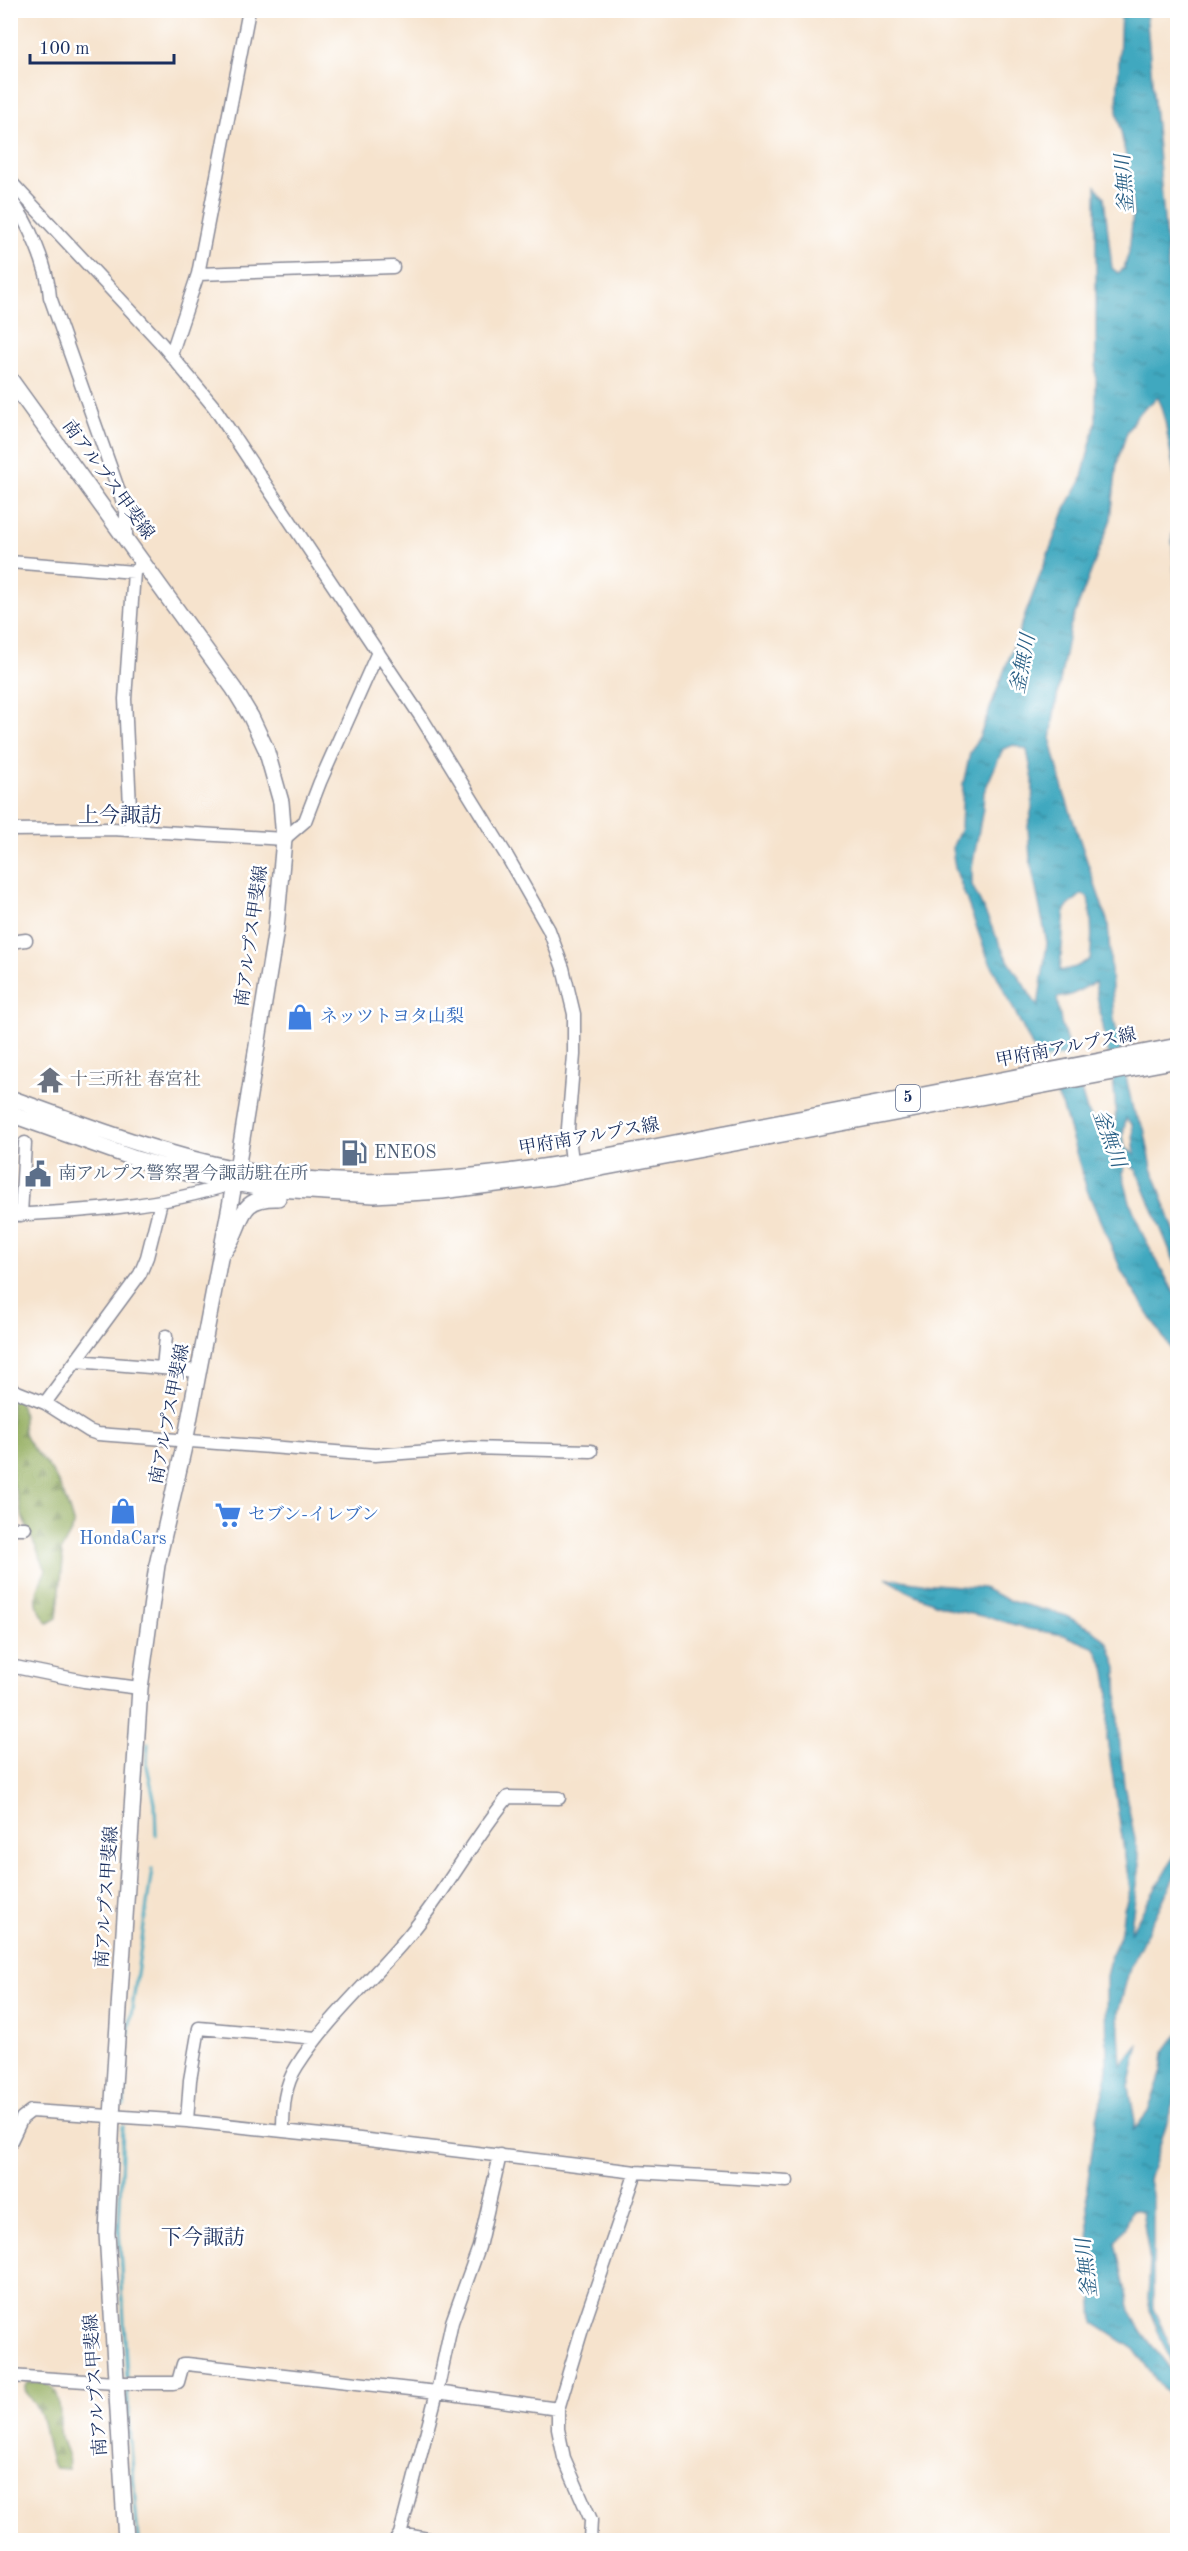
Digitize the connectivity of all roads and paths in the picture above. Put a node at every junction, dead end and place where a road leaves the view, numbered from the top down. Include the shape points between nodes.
1 (249, 10) edge
2 (10, 181) edge
3 (10, 199) edge
4 (393, 267) dead end
5 (198, 274) junction
6 (171, 355) junction
7 (10, 379) edge
8 (126, 539) junction
9 (10, 562) edge
10 (139, 567) junction
11 (378, 652) junction
12 (131, 829) junction
13 (10, 830) edge
14 (284, 839) junction
15 (26, 940) dead end
16 (10, 942) edge
17 (1178, 1046) edge
18 (1178, 1060) edge
19 (10, 1098) edge
20 (10, 1114) edge
21 (25, 1143) dead end
22 (641, 1155) junction
23 (10, 1165) edge
24 (23, 1167) junction
25 (572, 1167) junction
26 (235, 1176) junction
27 (359, 1195) junction
28 (161, 1202) junction
29 (16, 1215) edge
30 (220, 1257) junction
31 (166, 1336) dead end
32 (76, 1361) junction
33 (163, 1368) junction
34 (199, 1371) junction
35 (11, 1388) edge
36 (45, 1403) junction
37 (185, 1442) junction
38 (591, 1451) dead end
39 (10, 1528) edge
40 (25, 1528) dead end
41 (10, 1666) edge
42 (140, 1688) junction
43 (559, 1798) dead end
44 (317, 2038) junction
45 (112, 2116) junction
46 (187, 2121) junction
47 (283, 2131) junction
48 (10, 2143) edge
49 (500, 2155) junction
50 (636, 2172) junction
51 (787, 2181) dead end
52 (10, 2376) edge
53 (115, 2383) junction
54 (437, 2392) junction
55 (558, 2409) junction
56 (398, 2537) edge
57 (126, 2541) edge
58 (433, 2541) edge
59 (590, 2541) edge

1 - 5 street
2 - 6 street
3 - 8 street via 23,215 49,284 80,388 126,511
4 - 5 street
5 - 6 street
6 - 11 street via 214,407
7 - 8 main road, 南アルプス甲斐線
8 - 10 main road, 南アルプス甲斐線
9 - 10 street
10 - 12 street via 125,699
10 - 14 main road, 南アルプス甲斐線 via 251,717 266,749 281,802
11 - 14 street via 305,821
11 - 25 street via 549,930 574,1014 568,1128
12 - 13 street
12 - 14 street
14 - 26 main road, 南アルプス甲斐線 via 276,929
15 - 16 street
17 - 22 main road, 甲府南アルプス線 / 5
18 - 22 main road, 甲府南アルプス線 / 5
19 - 26 main road, 甲府南アルプス線 / 5
20 - 26 main road, 甲府南アルプス線 / 5 via 146,1162
21 - 24 street
22 - 25 main road, 甲府南アルプス線 / 5
23 - 24 street
24 - 29 street
25 - 26 main road, 甲府南アルプス線 / 5 via 417,1181
25 - 27 main road, 甲府南アルプス線 / 5 via 442,1191
26 - 27 main road, 甲府南アルプス線 / 5 via 262,1188
26 - 28 street via 205,1192
26 - 30 main road, 南アルプス甲斐線
27 - 30 main road via 256,1200 241,1215 233,1239
28 - 29 street
28 - 32 street via 140,1274
30 - 34 main road, 南アルプス甲斐線
31 - 33 street
32 - 33 street
32 - 36 street
33 - 34 street
34 - 37 main road, 南アルプス甲斐線
35 - 36 street
36 - 37 street via 98,1434
37 - 38 street via 375,1455 471,1448
37 - 42 main road, 南アルプス甲斐線 via 157,1565
39 - 40 street
41 - 42 street
42 - 45 main road, 南アルプス甲斐線
43 - 44 street via 508,1797 411,1934
44 - 46 street via 199,2028
44 - 47 street via 296,2066 286,2088
45 - 46 street
45 - 48 street via 31,2111 22,2118
45 - 53 main road, 南アルプス甲斐線 via 107,2233
46 - 47 street
47 - 49 street
49 - 50 street
49 - 54 street via 479,2247 452,2322
50 - 51 street
50 - 55 street
52 - 53 street
53 - 54 street via 178,2382 183,2364 188,2364
53 - 57 main road, 南アルプス甲斐線
54 - 55 street
54 - 56 street
55 - 59 street via 564,2458 591,2520
56 - 58 street

